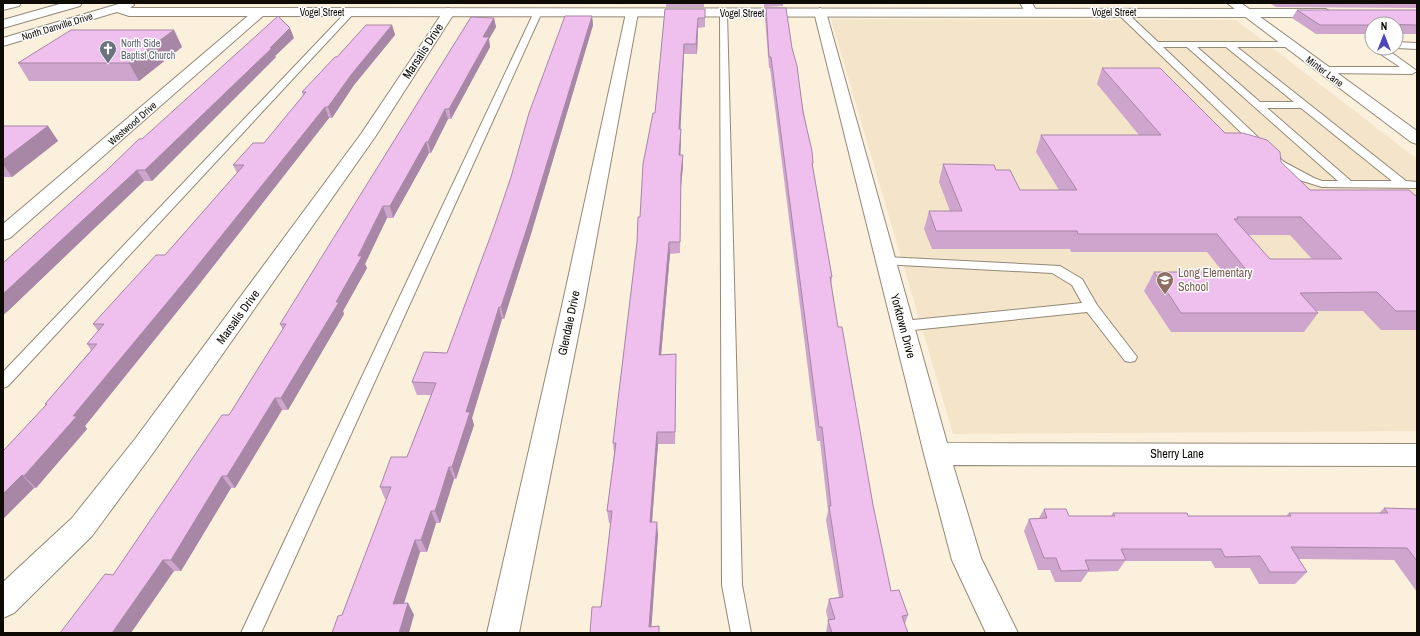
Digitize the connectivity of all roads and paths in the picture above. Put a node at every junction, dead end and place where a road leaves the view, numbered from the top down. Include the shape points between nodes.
1 (15, 3) edge
2 (76, 3) edge
3 (84, 3) edge
4 (135, 3) edge
5 (1233, 3) edge
6 (3, 6) edge
7 (1028, 7) edge
8 (115, 8) junction
9 (260, 12) junction
10 (352, 12) junction
11 (449, 12) junction
12 (538, 12) junction
13 (820, 12) junction
14 (1121, 12) junction
15 (632, 13) junction
16 (723, 13) junction
17 (1247, 13) junction
18 (1340, 13) edge
19 (25, 18) junction
20 (3, 24) edge
21 (3, 42) edge
22 (1289, 44) junction
23 (1155, 45) junction
24 (1189, 45) junction
25 (1229, 45) junction
26 (1404, 45) edge
27 (1417, 46) edge
28 (1390, 56) edge
29 (1324, 70) junction
30 (1414, 72) edge
31 (1258, 105) junction
32 (1304, 105) junction
33 (1417, 139) edge
34 (1348, 184) junction
35 (1403, 184) junction
36 (1417, 185) edge
37 (3, 234) edge
38 (886, 261) junction
39 (1091, 307) junction
40 (903, 326) junction
41 (1130, 357) dead end
42 (3, 382) edge
43 (937, 454) junction
44 (1417, 455) edge
45 (3, 603) edge
46 (251, 633) edge
47 (503, 633) edge
48 (741, 633) edge
49 (1002, 633) edge

1 - 6 main road
2 - 19 main road
3 - 19 main road
4 - 8 main road, North Danville Drive
5 - 17 main road, Minter Lane
7 - 13 main road, Vogel Street
7 - 14 main road, Vogel Street
8 - 9 main road, Vogel Street via 129,12
8 - 21 main road, North Danville Drive
9 - 10 main road, Vogel Street
9 - 37 main road, Westwood Drive
10 - 11 main road, Vogel Street
10 - 42 lane
11 - 12 main road, Vogel Street
11 - 45 main road, Marsalis Drive via 366,137 140,452 82,527
12 - 15 main road, Vogel Street
12 - 46 lane
13 - 16 main road, Vogel Street
13 - 38 main road, Yorktown Drive
14 - 17 main road, Vogel Street
14 - 23 lane
15 - 16 main road, Vogel Street
15 - 47 main road, Glendale Drive
16 - 48 lane via 732,585
17 - 18 main road, Vogel Street
17 - 22 main road, Minter Lane
19 - 20 main road
22 - 25 lane
22 - 29 main road, Minter Lane
23 - 24 lane
23 - 34 lane via 1280,164 1307,181
24 - 25 lane
24 - 31 lane
25 - 32 lane
26 - 27 lane
28 - 30 lane
29 - 30 lane
29 - 33 main road, Minter Lane
31 - 32 lane
31 - 34 lane
32 - 35 lane
34 - 35 lane
35 - 36 lane
38 - 39 lane via 1055,270 1077,282
38 - 40 main road, Yorktown Drive
39 - 40 lane
39 - 41 lane
40 - 43 main road, Yorktown Drive
43 - 44 main road, Sherry Lane
43 - 49 main road, Yorktown Drive via 967,560

